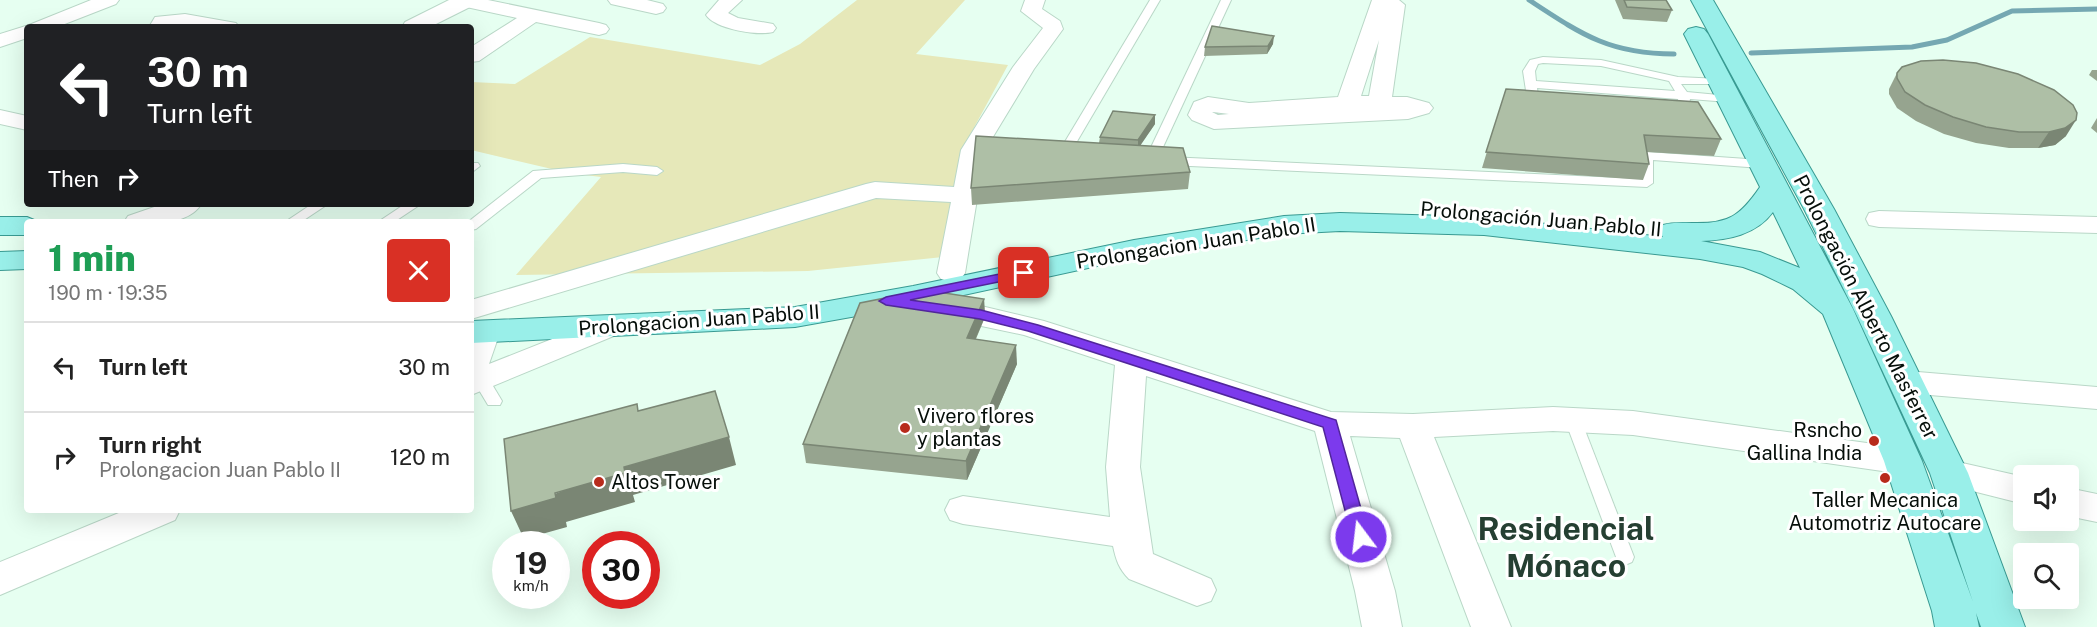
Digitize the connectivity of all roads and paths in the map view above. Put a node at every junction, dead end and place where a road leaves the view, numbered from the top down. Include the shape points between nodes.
1 (109, 0) edge
2 (465, 0) edge
3 (618, 0) edge
4 (732, 0) edge
5 (1035, 0) edge
6 (1155, 0) edge
7 (1226, 0) edge
8 (1382, 0) edge
9 (1396, 0) edge
10 (1679, 0) edge
11 (1702, 0) edge
12 (656, 8) dead end
13 (527, 21) dead end
14 (46, 24) edge
15 (160, 24) edge
16 (210, 24) edge
17 (419, 24) edge
18 (766, 28) dead end
19 (599, 29) dead end
20 (24, 32) edge
21 (0, 41) edge
22 (474, 54) edge
23 (1671, 78) junction
24 (1530, 84) junction
25 (1725, 91) junction
26 (1684, 96) junction
27 (0, 98) edge
28 (1380, 102) junction
29 (24, 103) edge
30 (1347, 103) junction
31 (1560, 105) edge
32 (1665, 113) edge
33 (0, 117) edge
34 (24, 122) edge
35 (1063, 155) edge
36 (657, 171) dead end
37 (1767, 175) junction
38 (965, 195) junction
39 (316, 207) edge
40 (409, 207) edge
41 (181, 211) edge
42 (150, 219) edge
43 (297, 219) edge
44 (390, 219) edge
45 (1879, 219) dead end
46 (474, 224) edge
47 (2097, 225) edge
48 (0, 226) edge
49 (24, 226) edge
50 (24, 260) edge
51 (0, 261) edge
52 (951, 273) junction
53 (886, 301) junction
54 (1837, 309) junction
55 (474, 323) edge
56 (610, 326) junction
57 (1131, 362) junction
58 (1906, 382) junction
59 (479, 384) edge
60 (2097, 398) edge
61 (1573, 420) junction
62 (1330, 424) junction
63 (1413, 426) junction
64 (1903, 460) junction
65 (1949, 473) junction
66 (2013, 488) edge
67 (2079, 504) edge
68 (2097, 508) edge
69 (963, 510) dead end
70 (155, 513) edge
71 (1130, 534) junction
72 (1624, 557) dead end
73 (0, 579) edge
74 (1197, 590) dead end
75 (1382, 627) edge
76 (1491, 627) edge
77 (1957, 627) edge
78 (2003, 627) edge

1 - 14 street
2 - 17 street
2 - 19 street
3 - 12 street
4 - 18 street via 716,15 733,23
5 - 38 street via 1031,11 1053,25 1053,29 1024,67 979,150
6 - 35 lane
7 - 37 lane via 1145,160 1647,183 1647,156
8 - 30 street
9 - 28 street
10 - 25 main road, Prolongación Alberto Masferrer
11 - 58 main road, Prolongación Alberto Masferrer via 1819,209
13 - 22 street
15 - 16 street via 185,20
20 - 21 street
23 - 24 lane via 1617,65 1550,60 1534,62 1529,71
23 - 25 lane
23 - 26 lane
24 - 26 lane
24 - 31 lane via 1538,100
25 - 26 lane
25 - 37 main road, Prolongación Alberto Masferrer
26 - 32 lane via 1682,110
27 - 29 street
28 - 30 street
28 - 30 street via 1421,108 1408,112 1214,122 1200,115 1202,107 1208,104 1249,110
33 - 34 street
36 - 46 lane via 623,168 538,174
37 - 52 main road, Prolongación Juan Pablo II via 1751,218 1725,229 1676,232 1481,210 1306,209 1206,220
37 - 54 main road, Prolongación Alberto Masferrer
38 - 52 street
38 - 55 street via 875,190
39 - 43 lane
40 - 44 lane
41 - 42 street
45 - 47 street
48 - 49 main road
50 - 51 main road
52 - 55 main road, Prolongación Juan Pablo II via 792,298
53 - 54 main road, Prolongacion Juan Pablo II via 1134,249 1284,225 1340,222 1484,226 1700,250 1773,267 1804,282
53 - 56 main road, Prolongacion Juan Pablo II via 795,317
53 - 57 street via 981,315 1033,328
54 - 64 main road, Prolongación Alberto Masferrer
55 - 56 main road, Prolongacion Juan Pablo II
55 - 59 street
56 - 59 street
57 - 62 street
57 - 71 street via 1123,466
58 - 60 street
58 - 65 main road, Prolongación Alberto Masferrer
61 - 63 street
61 - 64 street via 1714,432
61 - 72 lane
62 - 63 street
62 - 75 street
63 - 76 street
64 - 77 main road, Prolongación Alberto Masferrer
65 - 66 street
65 - 78 main road, Prolongación Alberto Masferrer
67 - 68 street
69 - 71 street
70 - 73 street
71 - 74 street via 1135,561 1143,568

